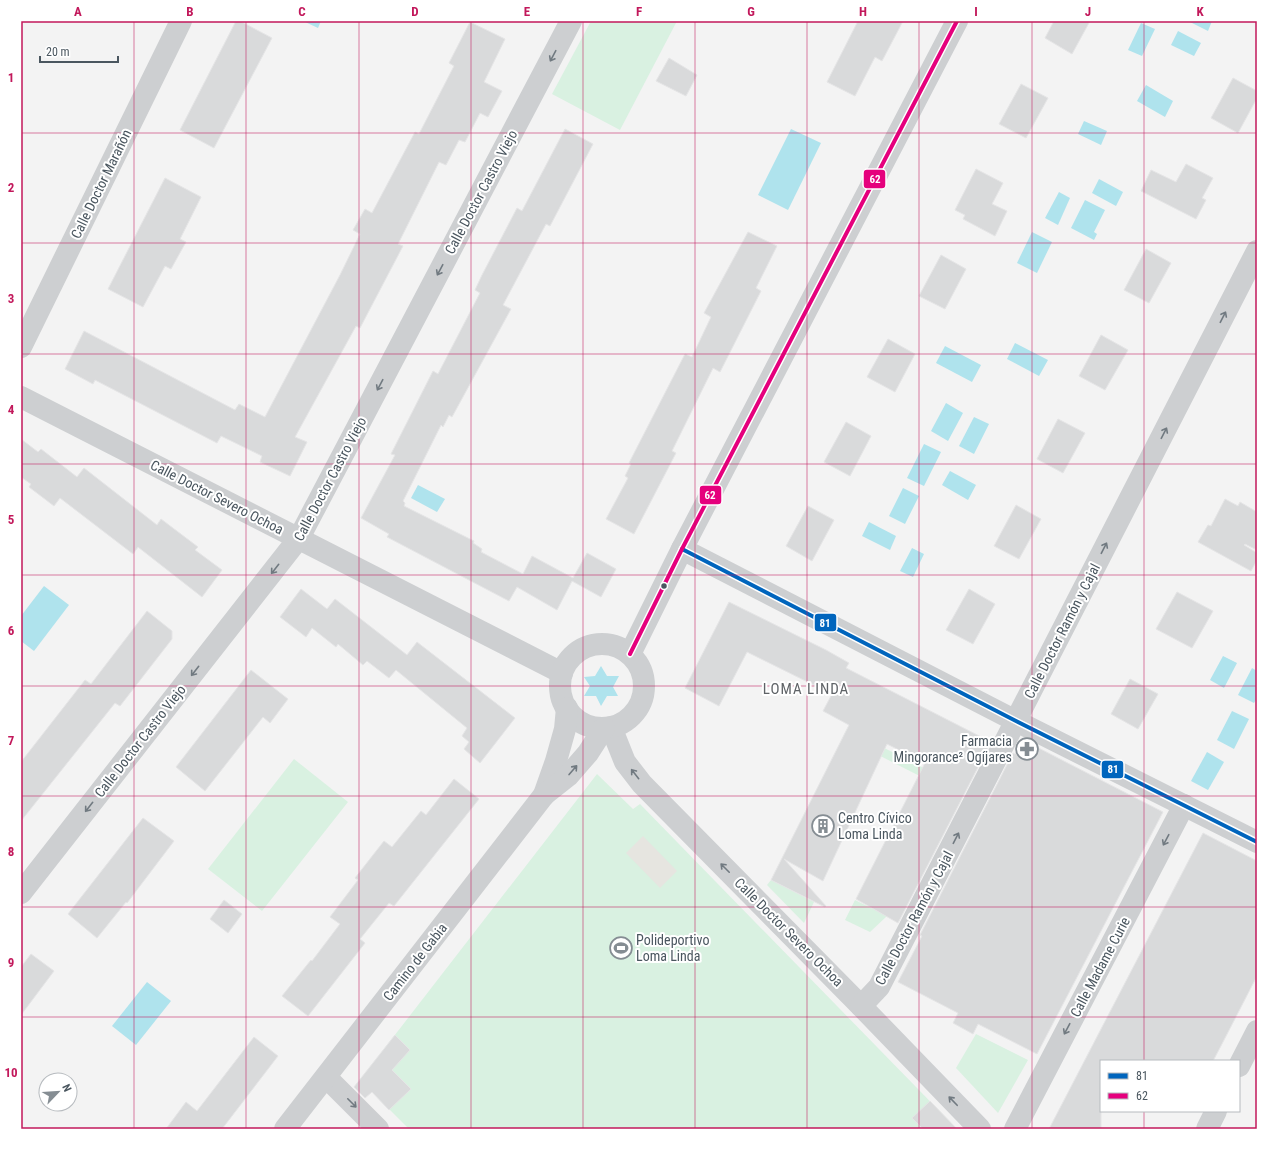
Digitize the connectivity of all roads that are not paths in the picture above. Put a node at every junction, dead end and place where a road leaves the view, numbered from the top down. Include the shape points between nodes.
1 (181, 21) edge
2 (571, 21) edge
3 (956, 21) edge
4 (1257, 251) edge
5 (21, 347) edge
6 (21, 397) edge
7 (299, 538) junction
8 (682, 549) junction
9 (630, 654) junction
10 (562, 673) junction
11 (567, 708) junction
12 (1016, 721) junction
13 (607, 727) junction
14 (544, 795) junction
15 (1184, 805) junction
16 (1257, 842) edge
17 (21, 893) edge
18 (861, 1006) junction
19 (1257, 1031) edge
20 (1240, 1064) edge
21 (326, 1077) junction
22 (1216, 1112) edge
23 (285, 1129) edge
24 (378, 1129) edge
25 (980, 1129) edge
26 (1015, 1129) edge
27 (1207, 1129) edge

1 - 5 street, Calle Doctor Marañón
2 -> 7 street, Calle Doctor Castro Viejo
3 - 8 street
12 -> 4 street, Calle Doctor Ramón y Cajal
6 - 7 street, Calle Doctor Severo Ochoa
7 - 10 street, Calle Doctor Severo Ochoa
7 -> 17 street, Calle Doctor Castro Viejo
8 - 9 street
8 - 12 street
9 - 10 street via 618,647 605,644 591,645 578,651 568,660
9 - 13 street via 643,677 644,690 633,714 623,722
10 - 11 street via 560,685
11 - 13 street via 583,723 593,727
11 - 14 street, Camino de Gabia via 565,729
12 - 15 street
18 -> 12 street, Calle Doctor Ramón y Cajal via 879,987
14 -> 13 street, Camino de Gabia via 568,776
18 -> 13 street, Calle Doctor Severo Ochoa via 642,784 625,762
14 - 21 street, Camino de Gabia
15 - 16 street
15 -> 26 street, Calle Madame Curie
25 -> 18 street, Calle Doctor Severo Ochoa
19 - 20 street
21 - 23 street, Camino de Gabia
21 -> 24 street
22 - 27 street

